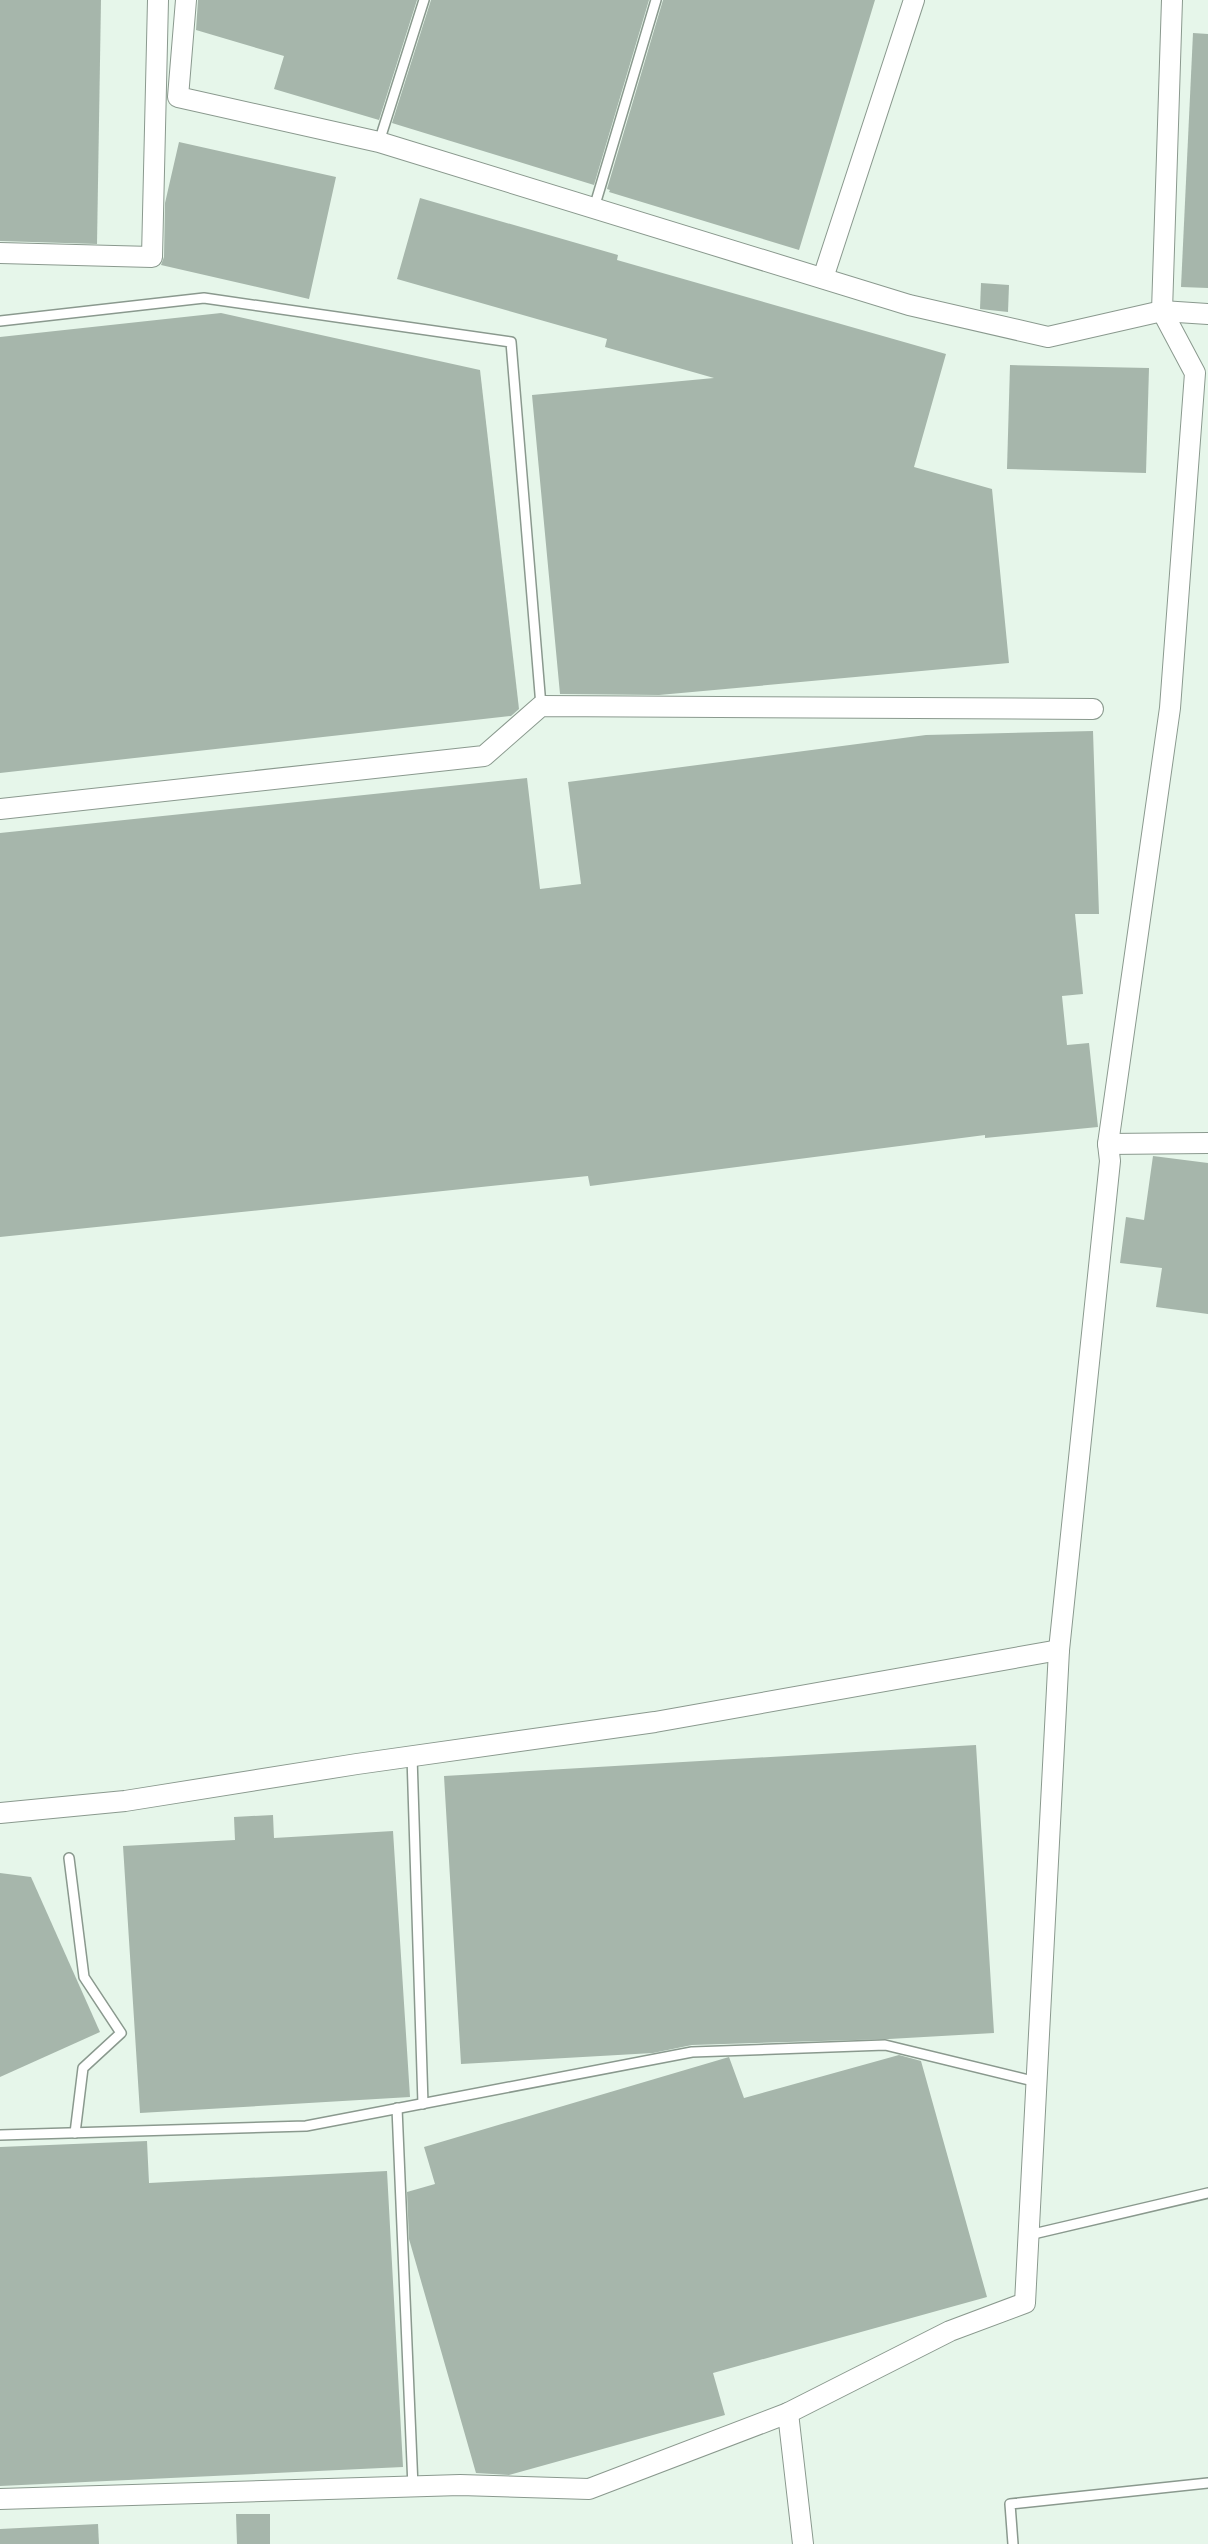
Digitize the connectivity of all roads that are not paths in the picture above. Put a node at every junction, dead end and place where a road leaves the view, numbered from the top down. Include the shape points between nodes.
1 (158, 0) edge
2 (186, 0) edge
3 (424, 0) edge
4 (656, 0) edge
5 (914, 0) edge
6 (1172, 0) edge
7 (379, 142) junction
8 (594, 208) junction
9 (0, 254) edge
10 (823, 278) junction
11 (1162, 311) junction
12 (1208, 314) edge
13 (0, 321) edge
14 (541, 706) junction
15 (1093, 709) dead end
16 (0, 809) edge
17 (1208, 1143) edge
18 (1108, 1144) junction
19 (1059, 1650) junction
20 (412, 1756) junction
21 (0, 1813) edge
22 (69, 1858) dead end
23 (1036, 2082) junction
24 (423, 2104) junction
25 (397, 2109) junction
26 (75, 2133) junction
27 (0, 2135) edge
28 (1208, 2193) edge
29 (1029, 2235) junction
30 (789, 2413) junction
31 (1208, 2483) edge
32 (412, 2487) junction
33 (0, 2499) edge
34 (804, 2544) edge
35 (1013, 2544) edge

1 - 9 street via 152,257
2 - 7 street via 178,97
3 - 7 lane
4 - 8 lane
5 - 10 street
6 - 11 street
7 - 8 street
8 - 10 street
10 - 11 street via 909,305 1048,337
11 - 12 street
11 - 18 street via 1195,373 1170,708
13 - 14 lane via 204,298 512,342
14 - 15 street
14 - 16 street via 484,756
17 - 18 street
18 - 19 street via 1110,1161
19 - 20 street via 655,1722
19 - 23 street
20 - 21 street via 125,1801
20 - 24 lane
22 - 26 lane via 84,1977 121,2033 83,2068
23 - 24 lane via 885,2045 862,2045 692,2052
23 - 29 street
24 - 25 lane
25 - 26 lane via 306,2126
25 - 32 lane
26 - 27 lane
28 - 29 lane
29 - 30 street via 1025,2303 950,2331
30 - 32 street via 589,2489
30 - 34 street
31 - 35 lane via 1010,2504
32 - 33 street

